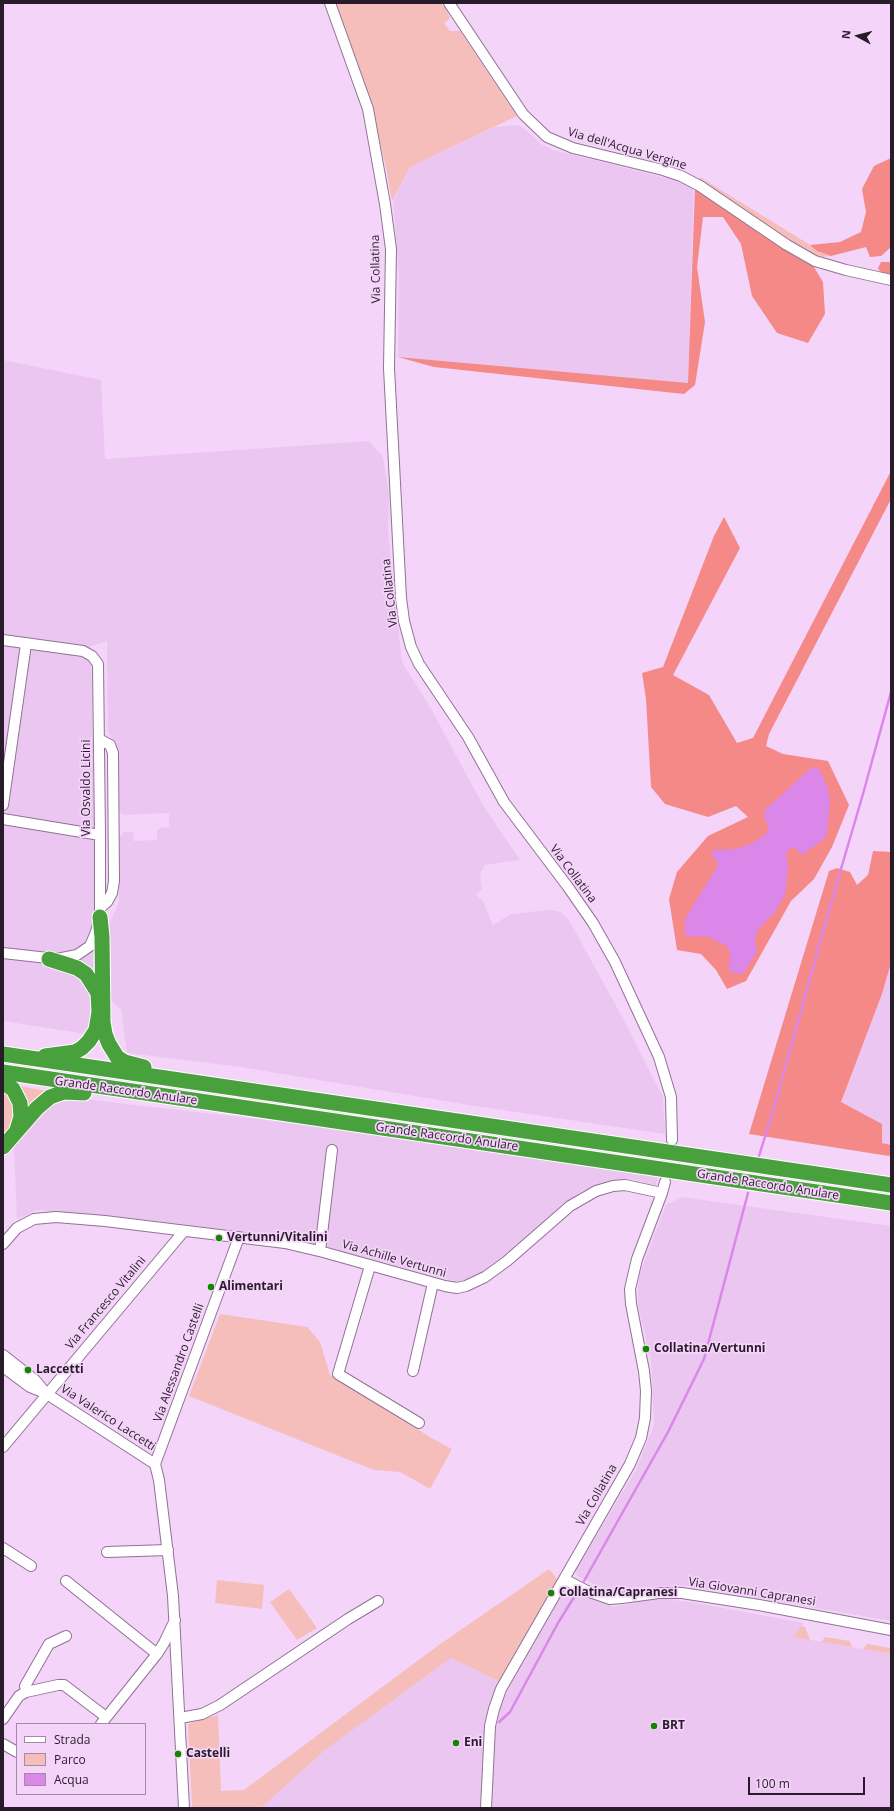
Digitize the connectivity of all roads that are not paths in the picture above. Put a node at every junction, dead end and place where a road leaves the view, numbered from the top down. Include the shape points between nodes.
1 (330, 3) edge
2 (449, 3) edge
3 (891, 280) edge
4 (3, 640) edge
5 (26, 644) junction
6 (100, 739) junction
7 (3, 805) edge
8 (3, 819) edge
9 (100, 835) junction
10 (100, 913) junction
11 (3, 953) edge
12 (49, 959) junction
13 (3, 1054) edge
14 (3, 1072) edge
15 (3, 1084) edge
16 (217, 1086) junction
17 (165, 1097) junction
18 (16, 1132) junction
19 (672, 1140) dead end
20 (3, 1147) edge
21 (332, 1150) dead end
22 (665, 1182) dead end
23 (891, 1185) edge
24 (662, 1193) junction
25 (889, 1204) edge
26 (184, 1230) junction
27 (239, 1237) junction
28 (3, 1244) edge
29 (320, 1251) junction
30 (370, 1266) junction
31 (433, 1283) junction
32 (3, 1355) edge
33 (3, 1367) edge
34 (413, 1371) dead end
35 (32, 1384) junction
36 (47, 1394) junction
37 (419, 1423) dead end
38 (3, 1447) edge
39 (156, 1464) junction
40 (3, 1548) edge
41 (168, 1550) junction
42 (107, 1552) dead end
43 (31, 1566) dead end
44 (564, 1579) junction
45 (66, 1581) dead end
46 (378, 1601) dead end
47 (175, 1619) junction
48 (891, 1630) edge
49 (66, 1636) dead end
50 (157, 1654) junction
51 (26, 1692) junction
52 (180, 1718) junction
53 (3, 1719) edge
54 (103, 1721) edge
55 (3, 1744) edge
56 (16, 1751) edge
57 (184, 1808) edge
58 (486, 1808) edge

1 - 19 street, Via Collatina via 368,109 391,250 389,368 401,598 411,647 419,664 468,737 504,802 593,923 615,962 659,1057 671,1097
2 - 3 street, Via dell'Acqua Vergine via 523,114 547,137 573,148 681,176 815,261
4 - 5 street
5 - 6 street, Via Osvaldo Licini via 83,651 96,660 99,670
5 - 7 street
6 - 9 street, Via Osvaldo Licini
6 - 10 street via 110,745 113,753 114,881 112,893
8 - 9 street
9 - 10 street, Via Osvaldo Licini
10 - 12 street via 94,940 85,951 74,957
10 - 16 highway via 103,1022 109,1044 117,1057 138,1066
11 - 12 street
12 - 13 highway via 77,968 86,974 98,997 98,1025 85,1045 75,1052 42,1056
13 - 16 highway, Grande Raccordo Anulare
14 - 17 highway, Grande Raccordo Anulare
15 - 18 highway via 13,1090 20,1103 21,1117
16 - 23 highway, Grande Raccordo Anulare
17 - 18 highway via 61,1092 41,1104
17 - 25 highway, Grande Raccordo Anulare
18 - 20 highway
21 - 29 street
22 - 24 street, Via Collatina
24 - 31 street, Via Achille Vertunni via 625,1185 596,1191 570,1206 485,1277 457,1288
24 - 44 street, Via Collatina via 643,1242 630,1289 632,1314 646,1385 643,1433 630,1464
26 - 27 street, Via Achille Vertunni
26 - 28 street, Via Achille Vertunni via 42,1217 20,1225
26 - 36 street, Via Francesco Vitalini
27 - 29 street, Via Achille Vertunni
27 - 39 street, Via Alessandro Castelli
29 - 30 street, Via Achille Vertunni
30 - 31 street, Via Achille Vertunni
30 - 37 street via 338,1374
31 - 34 street
32 - 35 street, Via Valerico Laccetti
33 - 35 street, Via Valerico Laccetti
35 - 36 street, Via Valerico Laccetti
36 - 38 street, Via Francesco Vitalini
36 - 39 street, Via Valerico Laccetti
39 - 41 street
40 - 43 street
41 - 42 street
41 - 47 street
44 - 48 street, Via Giovanni Capranesi via 610,1598 659,1593 685,1594
44 - 58 street, Via Collatina via 497,1698 489,1734
45 - 50 street
46 - 52 street via 220,1705 202,1714
47 - 50 street
47 - 52 street
49 - 51 street via 50,1644 25,1686
50 - 54 street
51 - 53 street via 19,1696
51 - 54 street via 64,1685
52 - 57 street
55 - 56 street

